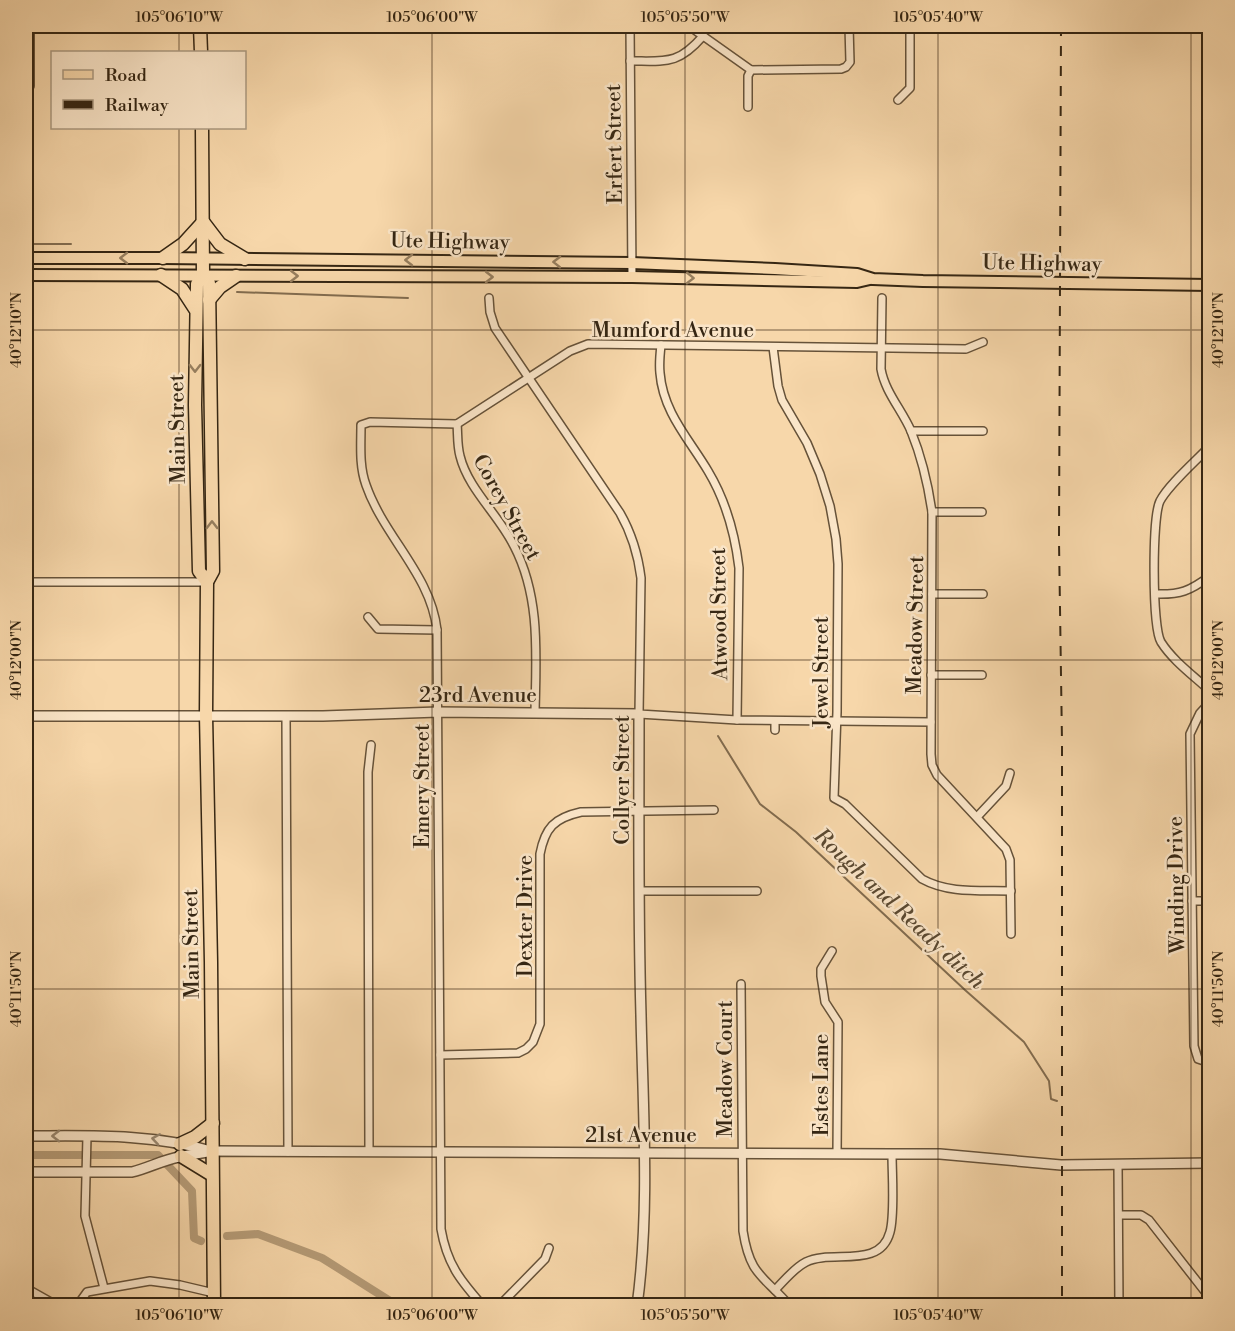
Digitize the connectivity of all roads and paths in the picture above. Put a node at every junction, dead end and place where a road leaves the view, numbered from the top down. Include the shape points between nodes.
1 (30, 26) edge
2 (200, 26) edge
3 (630, 26) edge
4 (691, 26) edge
5 (849, 26) edge
6 (910, 26) edge
7 (703, 36) junction
8 (201, 51) edge
9 (630, 61) junction
10 (751, 70) junction
11 (30, 86) dead end
12 (898, 100) dead end
13 (748, 107) dead end
14 (202, 129) edge
15 (203, 222) junction
16 (26, 258) edge
17 (163, 258) junction
18 (203, 258) junction
19 (245, 259) junction
20 (632, 263) junction
21 (26, 275) edge
22 (161, 275) junction
23 (203, 275) junction
24 (236, 276) junction
25 (632, 277) junction
26 (873, 279) junction
27 (1209, 285) edge
28 (489, 298) dead end
29 (882, 298) dead end
30 (209, 300) junction
31 (196, 310) junction
32 (983, 342) dead end
33 (660, 345) junction
34 (773, 347) junction
35 (882, 348) junction
36 (529, 378) junction
37 (457, 423) junction
38 (911, 431) junction
39 (982, 431) dead end
40 (1209, 446) edge
41 (932, 512) junction
42 (982, 512) dead end
43 (1209, 576) edge
44 (26, 582) edge
45 (207, 582) junction
46 (932, 594) junction
47 (983, 594) dead end
48 (1155, 594) junction
49 (368, 617) dead end
50 (437, 630) junction
51 (931, 675) junction
52 (982, 675) dead end
53 (1209, 691) edge
54 (1209, 702) edge
55 (438, 712) junction
56 (535, 713) junction
57 (639, 714) junction
58 (26, 716) edge
59 (206, 716) junction
60 (286, 716) junction
61 (737, 720) junction
62 (775, 721) junction
63 (837, 721) junction
64 (931, 722) junction
65 (775, 730) dead end
66 (371, 745) dead end
67 (1010, 774) dead end
68 (714, 810) dead end
69 (639, 811) junction
70 (977, 817) junction
71 (640, 891) junction
72 (757, 891) dead end
73 (1011, 891) junction
74 (1192, 901) junction
75 (1209, 901) edge
76 (1011, 934) dead end
77 (832, 951) dead end
78 (741, 984) dead end
79 (440, 1055) junction
80 (1209, 1063) edge
81 (213, 1123) junction
82 (26, 1136) edge
83 (87, 1136) junction
84 (213, 1151) junction
85 (288, 1152) junction
86 (369, 1152) junction
87 (441, 1152) junction
88 (177, 1153) junction
89 (644, 1153) junction
90 (741, 1154) junction
91 (837, 1154) junction
92 (892, 1154) junction
93 (1209, 1163) edge
94 (1118, 1164) junction
95 (26, 1172) edge
96 (88, 1172) junction
97 (212, 1175) junction
98 (1119, 1215) junction
99 (549, 1248) dead end
100 (104, 1287) junction
101 (26, 1288) edge
102 (775, 1290) junction
103 (1209, 1298) edge
104 (214, 1299) edge
105 (58, 1305) edge
106 (78, 1305) edge
107 (483, 1305) edge
108 (499, 1305) edge
109 (637, 1305) edge
110 (790, 1305) edge
111 (1119, 1305) edge

1 - 11 street
2 - 8 highway
3 - 9 street, Erfert Street
4 - 7 street
5 - 10 street via 850,62 846,67
6 - 12 street via 910,88
7 - 9 street via 678,58
7 - 10 street
9 - 20 street, Erfert Street
10 - 13 street
14 - 15 highway, Main Street
15 - 17 highway
15 - 18 highway, Main Street
15 - 19 highway via 220,244
17 -> 16 main road, Ute Highway
17 - 18 main road, Ute Highway
18 - 19 main road, Ute Highway
18 - 23 highway, Main Street
20 -> 19 main road, Ute Highway
20 - 25 street, Erfert Street
20 - 26 main road, Ute Highway via 857,274
21 - 22 main road, Ute Highway
22 - 23 main road, Ute Highway
22 - 31 highway via 182,289
23 - 24 main road, Ute Highway
23 - 30 highway, Main Street via 209,283
23 - 31 highway, Main Street via 197,284
24 -> 25 main road, Ute Highway
24 - 30 highway
25 -> 26 main road, Ute Highway via 857,282
26 - 27 main road, Ute Highway
28 - 36 street, Collyer Street via 495,328
29 - 35 street, Meadow Street
45 -> 30 highway, Main Street via 213,571
31 -> 45 highway, Main Street via 199,560
32 - 35 street, Mumford Avenue via 966,350
33 - 34 street, Mumford Avenue
33 - 36 street, Mumford Avenue via 588,344
33 - 61 street, Atwood Street via 660,374 667,404 716,485 736,545
34 - 35 street, Mumford Avenue
34 - 63 street, Jewel Street via 782,400 820,474 836,539
35 - 38 street, Meadow Street via 883,380
36 - 37 street, Mumford Avenue
36 - 57 street, Collyer Street via 632,536 641,578
37 - 50 street, Emery Street via 361,425 362,467 373,504 430,597
37 - 56 street, Corey Street via 458,448 465,471 514,545 526,578 536,628
38 - 39 street
38 - 41 street, Meadow Street via 928,484
40 - 48 street via 1160,502 1155,525
41 - 42 street
41 - 46 street, Meadow Street
43 - 48 street via 1191,590
44 - 45 street
45 - 59 highway, Main Street
46 - 47 street
46 - 51 street, Meadow Street
48 - 53 street via 1160,641
49 - 50 street via 378,629
50 - 55 street, Emery Street
51 - 52 street
51 - 64 street, Meadow Street
54 - 74 street, Winding Drive via 1190,734
55 - 56 street, 23rd Avenue
55 - 60 street, 23rd Avenue
55 - 79 street, Emery Street
56 - 57 street, 23rd Avenue
57 - 61 street, 23rd Avenue
57 - 69 street, Collyer Street
58 - 59 street, 23rd Avenue
59 - 60 street, 23rd Avenue
59 - 81 highway, Main Street
60 - 85 street
61 - 62 street, 23rd Avenue
62 - 63 street, 23rd Avenue
62 - 65 street
63 - 64 street, 23rd Avenue
63 - 73 street, Jewel Street via 834,798 922,879 947,889
64 - 70 street, Meadow Street via 932,765
66 - 86 street
67 - 70 street via 1006,786
68 - 69 street, Dexter Drive
69 - 71 street, Collyer Street
69 - 79 street, Dexter Drive via 574,814 550,826 543,841 540,1024 532,1042 526,1049 509,1054
70 - 73 street, Meadow Street via 1006,849
71 - 72 street
71 - 89 street, Collyer Street
73 - 76 street, Meadow Street
74 - 75 street
74 - 80 street, Winding Drive via 1194,1046 1198,1059
77 - 91 street, Estes Lane via 820,976 825,1002 838,1022
78 - 90 street, Meadow Court
79 - 87 street, Emery Street
81 - 84 highway, Main Street
81 - 88 highway
83 -> 82 street, 21st Avenue
88 -> 83 street, 21st Avenue via 131,1137
83 - 96 street
84 - 85 street, 21st Avenue
84 - 88 street, 21st Avenue
84 - 97 highway, Main Street
85 - 86 street, 21st Avenue
86 - 87 street, 21st Avenue
87 - 89 street, 21st Avenue
87 - 107 street, Emery Street via 444,1245 459,1278
88 - 96 street via 158,1165 132,1172
88 - 97 highway
89 - 90 street, 21st Avenue
89 - 109 street, Collyer Street via 643,1258
90 - 91 street, 21st Avenue
90 - 102 street, Meadow Court via 746,1251 761,1278
91 - 92 street, 21st Avenue
92 - 94 street, 21st Avenue via 1068,1165
92 - 102 street via 891,1226 885,1244 867,1255 806,1262
93 - 94 street, 21st Avenue
94 - 98 street
95 - 96 street
96 - 100 street via 85,1216
97 - 104 highway, Main Street
98 - 103 street via 1141,1215 1149,1220
98 - 111 street
99 - 108 street via 545,1259
100 - 104 street via 150,1281 180,1285
100 - 106 street via 87,1292
101 - 105 street
102 - 110 street, Meadow Court

